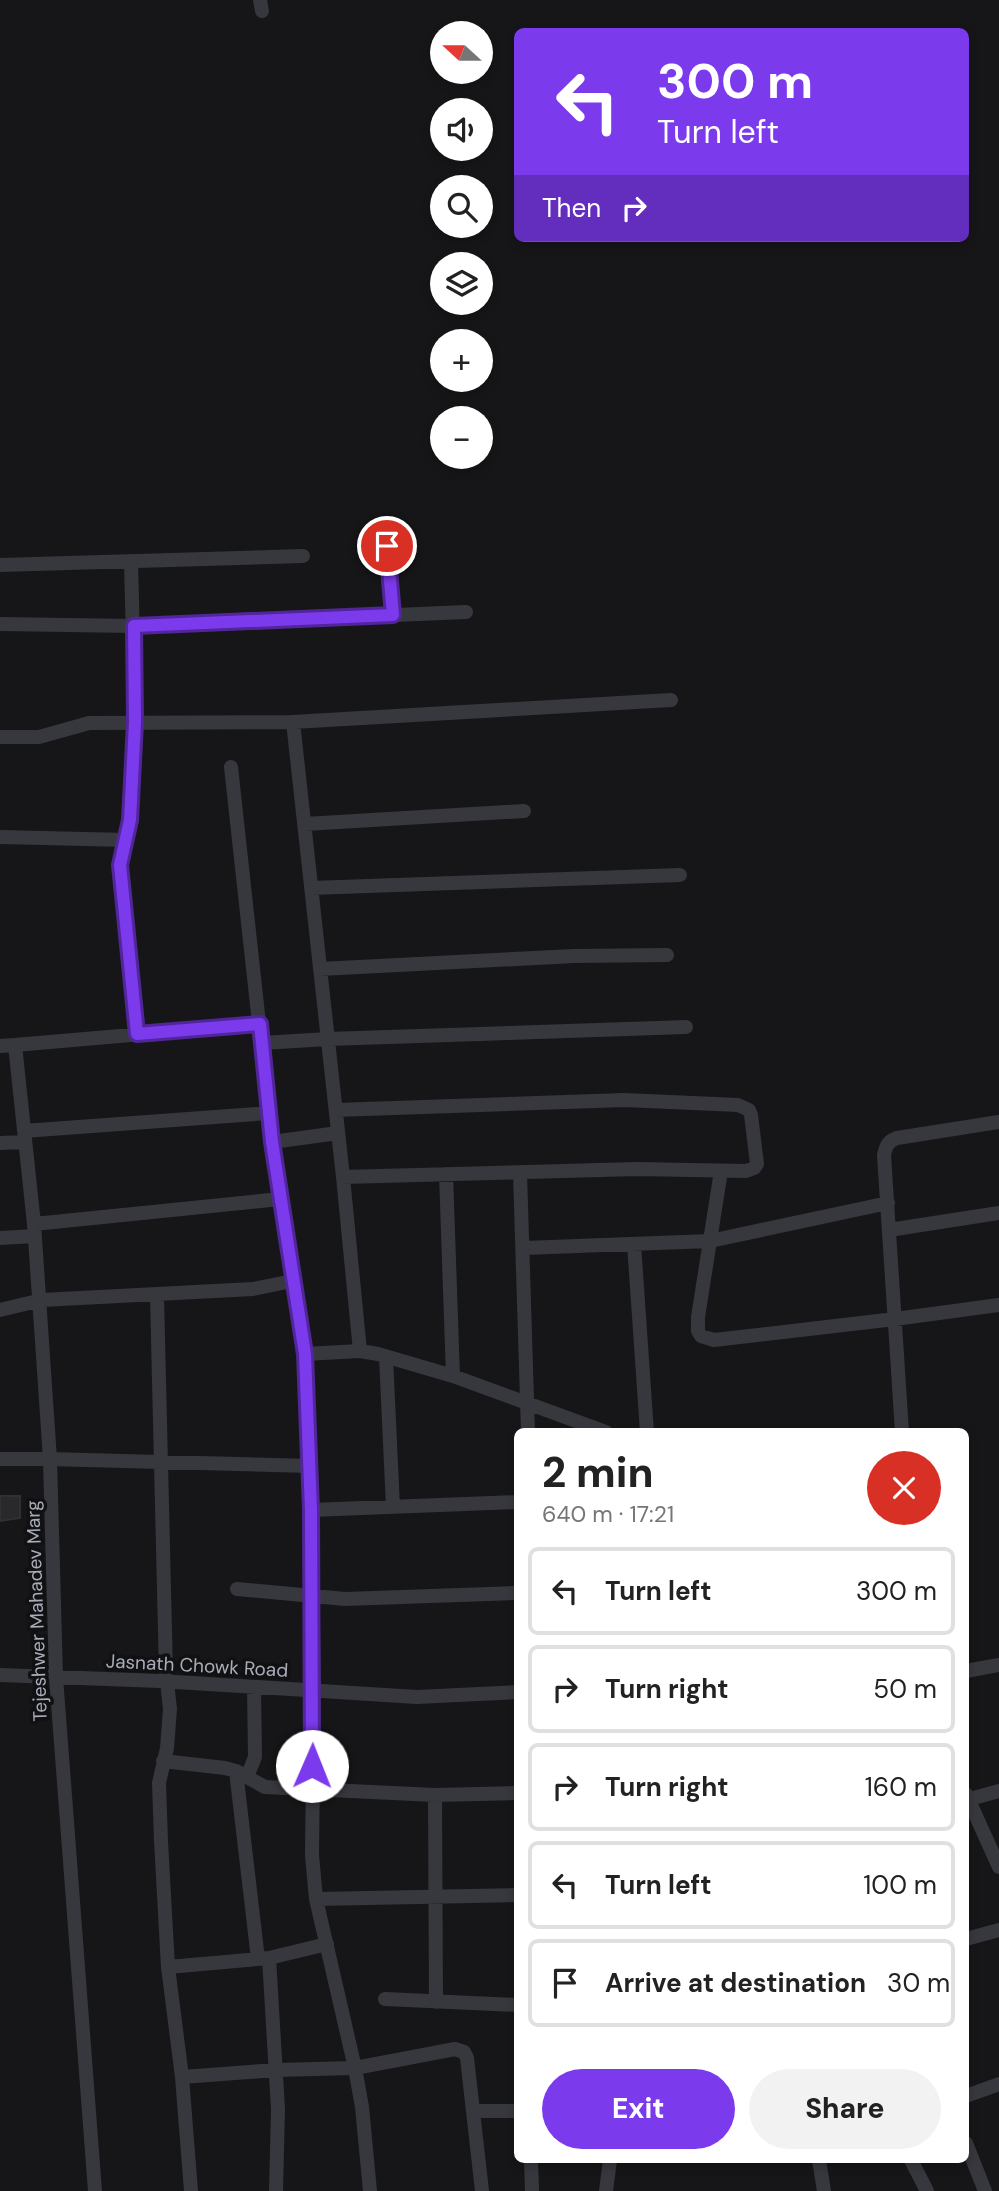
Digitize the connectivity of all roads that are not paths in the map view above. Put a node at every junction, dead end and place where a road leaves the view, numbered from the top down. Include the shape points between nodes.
1 (385, 523) dead end
2 (303, 556) dead end
3 (131, 561) junction
4 (0, 565) edge
5 (466, 612) dead end
6 (393, 615) junction
7 (0, 624) edge
8 (134, 626) junction
9 (671, 699) dead end
10 (135, 722) junction
11 (293, 722) junction
12 (0, 737) edge
13 (231, 767) dead end
14 (524, 811) dead end
15 (305, 824) junction
16 (0, 837) edge
17 (127, 840) junction
18 (680, 875) dead end
19 (312, 888) junction
20 (667, 955) dead end
21 (320, 969) junction
22 (260, 1024) junction
23 (686, 1027) dead end
24 (137, 1034) junction
25 (328, 1039) junction
26 (262, 1043) junction
27 (8, 1045) edge
28 (336, 1110) junction
29 (269, 1113) junction
30 (999, 1122) edge
31 (338, 1133) junction
32 (25, 1136) junction
33 (272, 1142) junction
34 (0, 1143) edge
35 (721, 1171) junction
36 (520, 1173) junction
37 (446, 1174) junction
38 (343, 1177) junction
39 (280, 1199) junction
40 (888, 1203) junction
41 (999, 1213) edge
42 (34, 1230) junction
43 (889, 1230) junction
44 (0, 1238) edge
45 (710, 1241) junction
46 (634, 1244) junction
47 (524, 1248) junction
48 (292, 1281) junction
49 (157, 1296) junction
50 (39, 1301) junction
51 (999, 1305) edge
52 (0, 1310) edge
53 (895, 1319) junction
54 (360, 1351) junction
55 (305, 1354) junction
56 (386, 1357) junction
57 (453, 1376) junction
58 (528, 1403) junction
59 (527, 1428) edge
60 (595, 1428) edge
61 (647, 1428) edge
62 (902, 1428) edge
63 (0, 1459) edge
64 (50, 1459) junction
65 (162, 1462) junction
66 (310, 1466) junction
67 (514, 1502) edge
68 (393, 1507) junction
69 (311, 1510) junction
70 (237, 1589) dead end
71 (514, 1593) edge
72 (312, 1595) junction
73 (999, 1665) edge
74 (969, 1670) edge
75 (0, 1675) edge
76 (56, 1677) junction
77 (167, 1681) junction
78 (254, 1687) junction
79 (313, 1691) junction
80 (514, 1692) edge
81 (163, 1761) junction
82 (242, 1774) junction
83 (312, 1791) junction
84 (999, 1791) edge
85 (514, 1793) edge
86 (435, 1795) junction
87 (969, 1798) edge
88 (969, 1802) edge
89 (999, 1867) edge
90 (514, 1895) edge
91 (437, 1897) junction
92 (316, 1899) junction
93 (999, 1930) edge
94 (969, 1938) edge
95 (327, 1944) junction
96 (264, 1959) junction
97 (168, 1967) junction
98 (385, 1999) dead end
99 (436, 2002) junction
100 (514, 2005) edge
101 (355, 2068) junction
102 (276, 2070) junction
103 (182, 2077) junction
104 (999, 2084) edge
105 (969, 2095) edge
106 (474, 2111) junction
107 (514, 2111) edge
108 (969, 2151) edge
109 (531, 2163) edge
110 (610, 2163) edge
111 (819, 2163) edge
112 (913, 2163) edge
113 (95, 2191) edge
114 (191, 2191) edge
115 (276, 2191) edge
116 (370, 2191) edge
117 (482, 2191) edge
118 (532, 2191) edge
119 (606, 2191) edge
120 (824, 2191) edge
121 (928, 2191) edge
122 (985, 2191) edge

1 - 6 street
2 - 3 street
3 - 4 street
3 - 8 street
5 - 6 street
6 - 8 street
7 - 8 street
8 - 10 street
9 - 11 street
10 - 11 street
10 - 12 street via 89,723 39,737
10 - 17 street
11 - 15 street
13 - 22 street
14 - 15 street
15 - 19 street
16 - 17 street
17 - 24 street via 121,873
18 - 19 street
19 - 21 street
20 - 21 street
21 - 25 street
22 - 24 street
22 - 26 street
23 - 25 street
24 - 27 street
25 - 26 street
25 - 28 street
26 - 29 street
27 - 32 street, Tejeshwer Mahadev Marg
28 - 31 street
28 - 35 street via 624,1100 744,1107 751,1115 757,1164 746,1171
29 - 32 street
29 - 33 street
30 - 40 street via 891,1140 884,1155
31 - 33 street
31 - 38 street
32 - 34 street
32 - 42 street, Tejeshwer Mahadev Marg
33 - 39 street
35 - 36 street
35 - 45 street
36 - 37 street
36 - 47 street
37 - 38 street
37 - 57 street
38 - 54 street
39 - 42 street
39 - 48 street
40 - 43 street
40 - 45 street
41 - 43 street
42 - 44 street
42 - 50 street, Tejeshwer Mahadev Marg
43 - 53 street
45 - 46 street
45 - 53 street via 698,1317 698,1331 707,1339
46 - 47 street
46 - 61 street
47 - 58 street
48 - 49 street via 253,1289
48 - 55 street
49 - 50 street
49 - 65 street
50 - 52 street
50 - 64 street, Tejeshwer Mahadev Marg
51 - 53 street
53 - 62 street
54 - 55 street
54 - 56 street
55 - 66 street
56 - 57 street
56 - 68 street
57 - 58 street
58 - 59 street
58 - 60 street
63 - 64 street
64 - 65 street
64 - 76 street, Tejeshwer Mahadev Marg
65 - 66 street
65 - 77 street
66 - 69 street
67 - 68 street
68 - 69 street
69 - 72 street
70 - 72 street
71 - 72 street via 345,1599
72 - 79 street
73 - 74 street
75 - 76 street, Jasnath Chowk Road
76 - 77 street, Jasnath Chowk Road
76 - 113 street, Tejeshwer Mahadev Marg
77 - 78 street, Jasnath Chowk Road
77 - 81 street via 169,1730
78 - 79 street, Jasnath Chowk Road
78 - 82 street via 255,1758
79 - 80 street, Jasnath Chowk Road via 417,1697
79 - 83 street
81 - 82 street
81 - 97 street via 159,1783
82 - 83 street via 265,1787
82 - 96 street
83 - 86 street
83 - 92 street
84 - 87 street
85 - 86 street
86 - 91 street
88 - 89 street
90 - 91 street
91 - 92 street
91 - 99 street
92 - 95 street
93 - 94 street
95 - 96 street
95 - 101 street
96 - 97 street
96 - 102 street
97 - 103 street
98 - 99 street
99 - 100 street
101 - 102 street
101 - 106 street via 460,2050 467,2058
101 - 116 street
102 - 103 street
102 - 115 street
103 - 114 street
104 - 105 street
106 - 107 street
106 - 117 street
108 - 122 street
109 - 118 street
110 - 119 street
111 - 120 street
112 - 121 street

